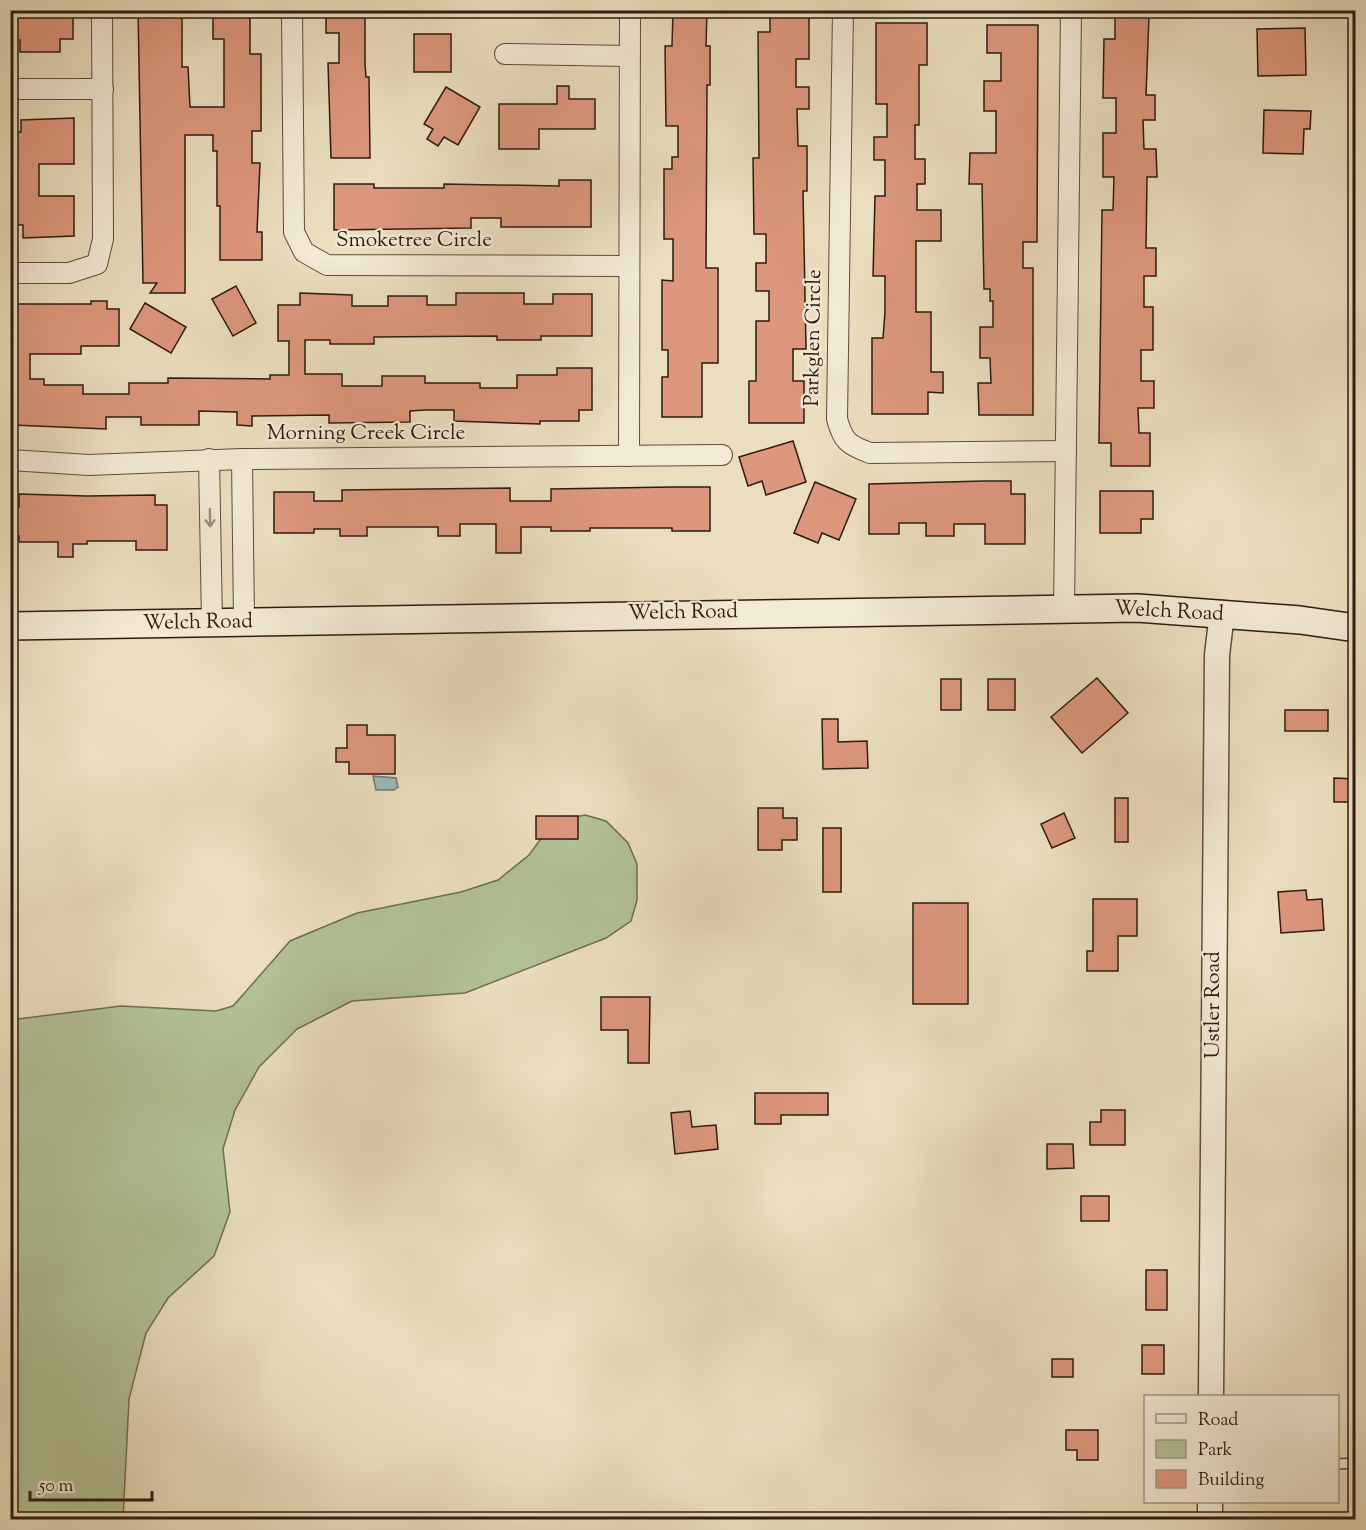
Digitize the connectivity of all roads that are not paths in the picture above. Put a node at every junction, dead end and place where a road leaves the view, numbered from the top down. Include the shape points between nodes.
1 (102, 10) edge
2 (292, 10) edge
3 (630, 10) edge
4 (843, 10) edge
5 (1071, 10) edge
6 (505, 54) dead end
7 (628, 56) junction
8 (103, 88) junction
9 (10, 89) edge
10 (627, 266) junction
11 (10, 273) edge
12 (1066, 452) junction
13 (628, 456) junction
14 (722, 456) dead end
15 (209, 459) junction
16 (242, 459) junction
17 (10, 460) edge
18 (1064, 610) junction
19 (1222, 613) junction
20 (244, 622) junction
21 (212, 623) junction
22 (10, 626) edge
23 (1356, 628) edge
24 (1211, 1395) edge
25 (1356, 1463) edge
26 (1339, 1464) edge
27 (1210, 1503) edge
28 (1210, 1520) edge

1 - 8 street
2 - 10 street, Smoketree Circle via 294,232 304,252 327,265
3 - 7 street
4 - 12 street, Parkglen Circle via 837,418 841,434 851,446 870,453
5 - 12 street
6 - 7 street
7 - 10 street
8 - 9 street
8 - 11 street via 103,238 97,264 69,273
10 - 13 street
12 - 18 street
13 - 14 street, Morning Creek Circle
13 - 16 street, Morning Creek Circle
15 - 16 street, Morning Creek Circle
15 - 17 street, Morning Creek Circle via 89,465
15 -> 21 street
16 - 20 street
18 - 19 main road, Welch Road via 1137,608
18 - 20 main road, Welch Road
19 - 23 main road, Welch Road
19 - 24 street, Ustler Road via 1217,655
20 - 21 main road, Welch Road
21 - 22 main road, Welch Road
25 - 26 lane
27 - 28 street

